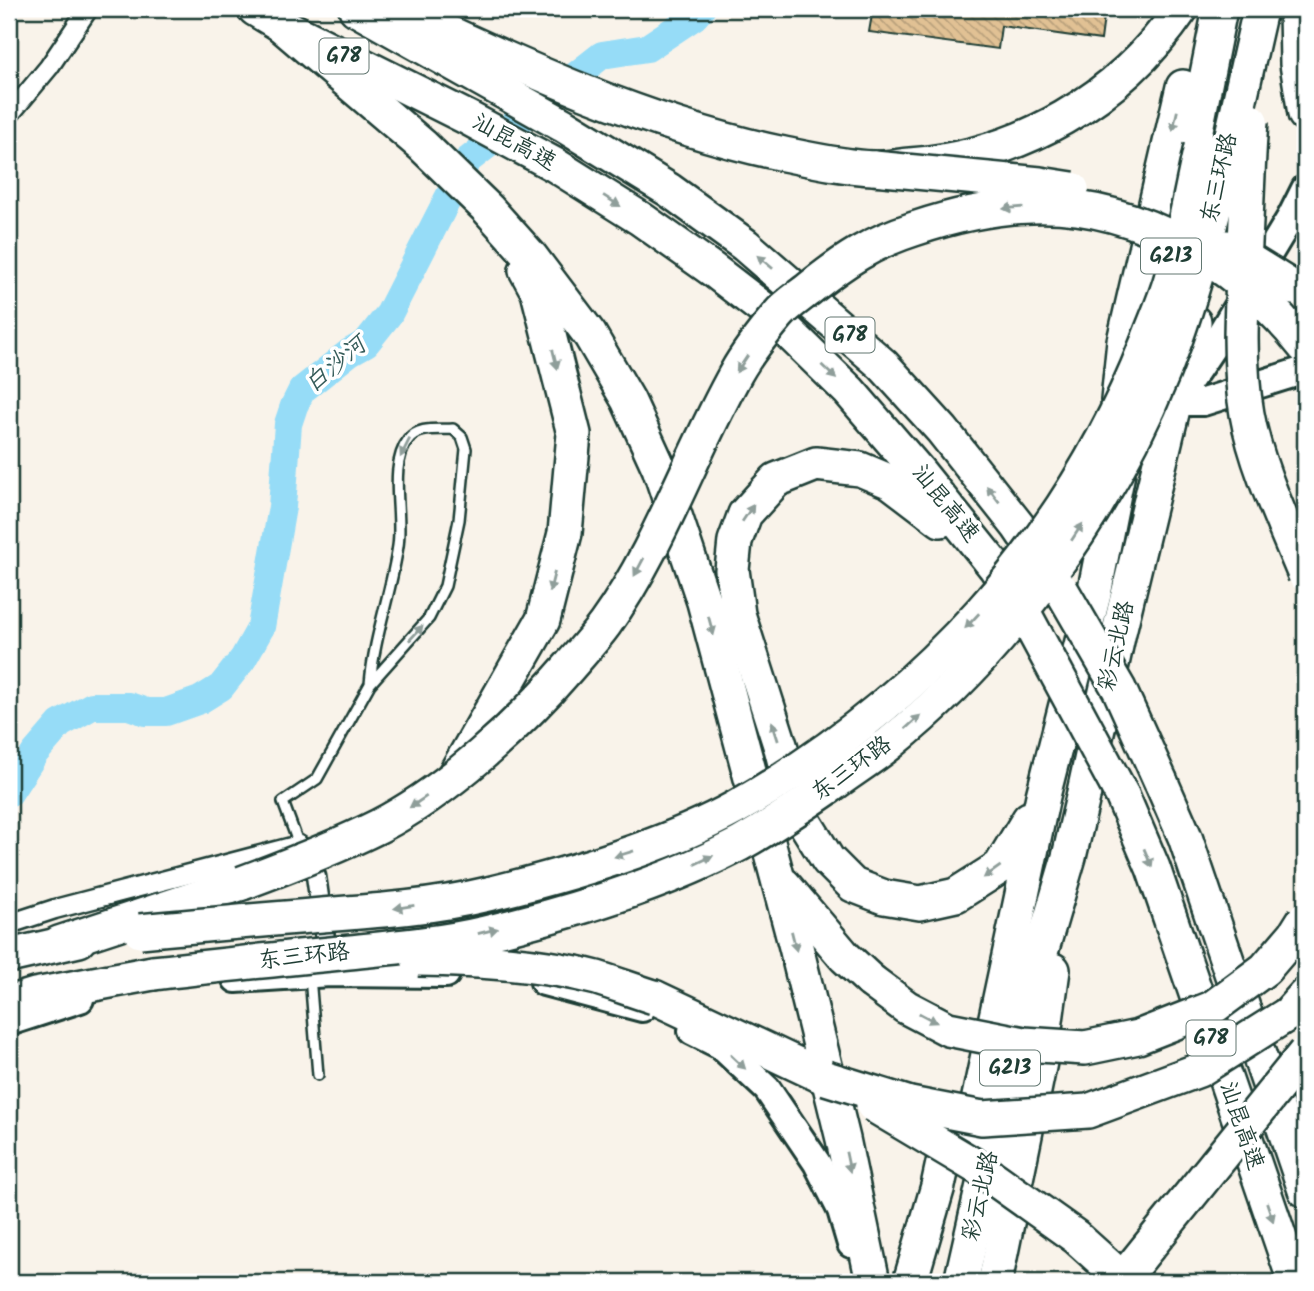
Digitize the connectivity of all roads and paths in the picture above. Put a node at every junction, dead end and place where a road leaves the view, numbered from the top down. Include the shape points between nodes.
1 (88, 9) edge
2 (356, 9) edge
3 (398, 9) edge
4 (1181, 9) edge
5 (1208, 9) edge
6 (1220, 9) edge
7 (1256, 9) edge
8 (1296, 9) edge
9 (267, 16) edge
10 (1305, 114) edge
11 (9, 116) edge
12 (873, 169) junction
13 (1305, 189) edge
14 (1298, 212) edge
15 (498, 219) junction
16 (1305, 300) edge
17 (1305, 347) edge
18 (1305, 370) edge
19 (1175, 402) junction
20 (1111, 500) junction
21 (1305, 575) edge
22 (1005, 582) junction
23 (370, 684) junction
24 (453, 776) junction
25 (1043, 796) junction
26 (299, 845) junction
27 (1069, 857) junction
28 (1028, 870) junction
29 (778, 878) junction
30 (1305, 918) edge
31 (9, 924) edge
32 (59, 943) junction
33 (9, 956) edge
34 (313, 968) junction
35 (1305, 995) edge
36 (9, 1003) edge
37 (9, 1022) edge
38 (1305, 1053) edge
39 (318, 1075) dead end
40 (825, 1078) junction
41 (1305, 1190) edge
42 (860, 1282) edge
43 (873, 1282) edge
44 (910, 1282) edge
45 (938, 1282) edge
46 (961, 1282) edge
47 (995, 1282) edge
48 (1120, 1282) edge
49 (1126, 1282) edge
50 (1295, 1282) edge

1 - 11 street
41 -> 2 highway, 汕昆高速 / G78, bridge via 1185,837 1119,689 1018,526 942,430 883,365 745,245 669,190
3 - 12 highway via 501,57 671,124 748,146
4 - 12 highway, bridge via 1143,58 1066,118 973,156
5 -> 20 highway via 1194,39 1124,341
6 - 20 highway, 彩云北路 / G213 via 1160,305
7 - 19 highway, 彩云北路
7 - 21 highway, bridge via 1245,191 1242,369 1247,416
7 -> 32 highway, 东三环路, bridge via 1172,275 1133,378 1106,433 1045,535 1007,583 944,652 876,712 733,809 656,844 558,875 485,895 389,910 141,931
34 -> 7 highway, 东三环路, bridge via 384,948 483,933 659,881 740,844 804,804 889,744 959,681 1060,558 1110,481 1162,375 1192,290
8 - 10 highway via 1297,64
9 - 15 highway via 423,146
9 -> 22 highway, 汕昆高速 / G78 via 555,165 713,270 770,314 849,391
12 - 16 highway, bridge via 1041,184 1107,196 1214,240 1248,258
13 - 14 street, G213
14 - 19 street, G213
15 -> 24 highway via 538,292 574,434 565,533 543,620
15 -> 29 highway via 590,335 628,400 659,468 704,603
17 -> 24 highway, bridge via 1256,293 1196,250 1130,221 1034,206 974,212 882,239 842,262 781,311 738,369 664,520 606,624 508,730
18 - 19 street via 1203,402
19 - 27 highway, 彩云北路 / G213
20 - 25 highway, 彩云北路 / G213 via 1094,594
25 -> 22 highway via 1000,867 956,895 920,903 884,897 853,885 828,860 797,810 738,614 732,570 735,541 745,514 776,481 816,464 860,470 891,482 932,511
22 -> 50 highway, 汕昆高速 / G78, bridge via 1122,795 1153,868
23 -> 23 lane via 429,618 445,586 459,520 466,449 453,429 419,430 400,456 398,545 372,653
23 - 26 lane via 317,779 283,803
24 -> 32 highway, bridge via 379,826 301,861
25 - 28 highway, 彩云北路 / G213
26 - 31 street
26 - 34 street via 316,876
27 - 46 highway, 彩云北路 / G213 via 1019,1027
27 - 47 highway via 1041,1057
28 - 44 highway via 989,959 938,1186
28 - 45 highway, 彩云北路 / G213
29 -> 30 highway, bridge via 845,957 906,1007 948,1029 1024,1044 1085,1048 1138,1037 1212,1008 1265,969
29 -> 43 highway via 843,1139
32 - 33 highway, 东三环路
34 - 36 highway, 东三环路, bridge via 153,973
34 - 37 street via 83,998
34 - 39 lane
34 - 40 highway, bridge via 461,960 595,978 654,997
34 -> 42 street via 548,982 655,1012 720,1045 767,1089 817,1163 841,1210
35 - 40 highway, bridge via 1288,1013 1199,1070 1088,1111 982,1118 910,1104
38 - 48 highway, bridge
40 - 49 highway, bridge via 982,1170 1076,1237

